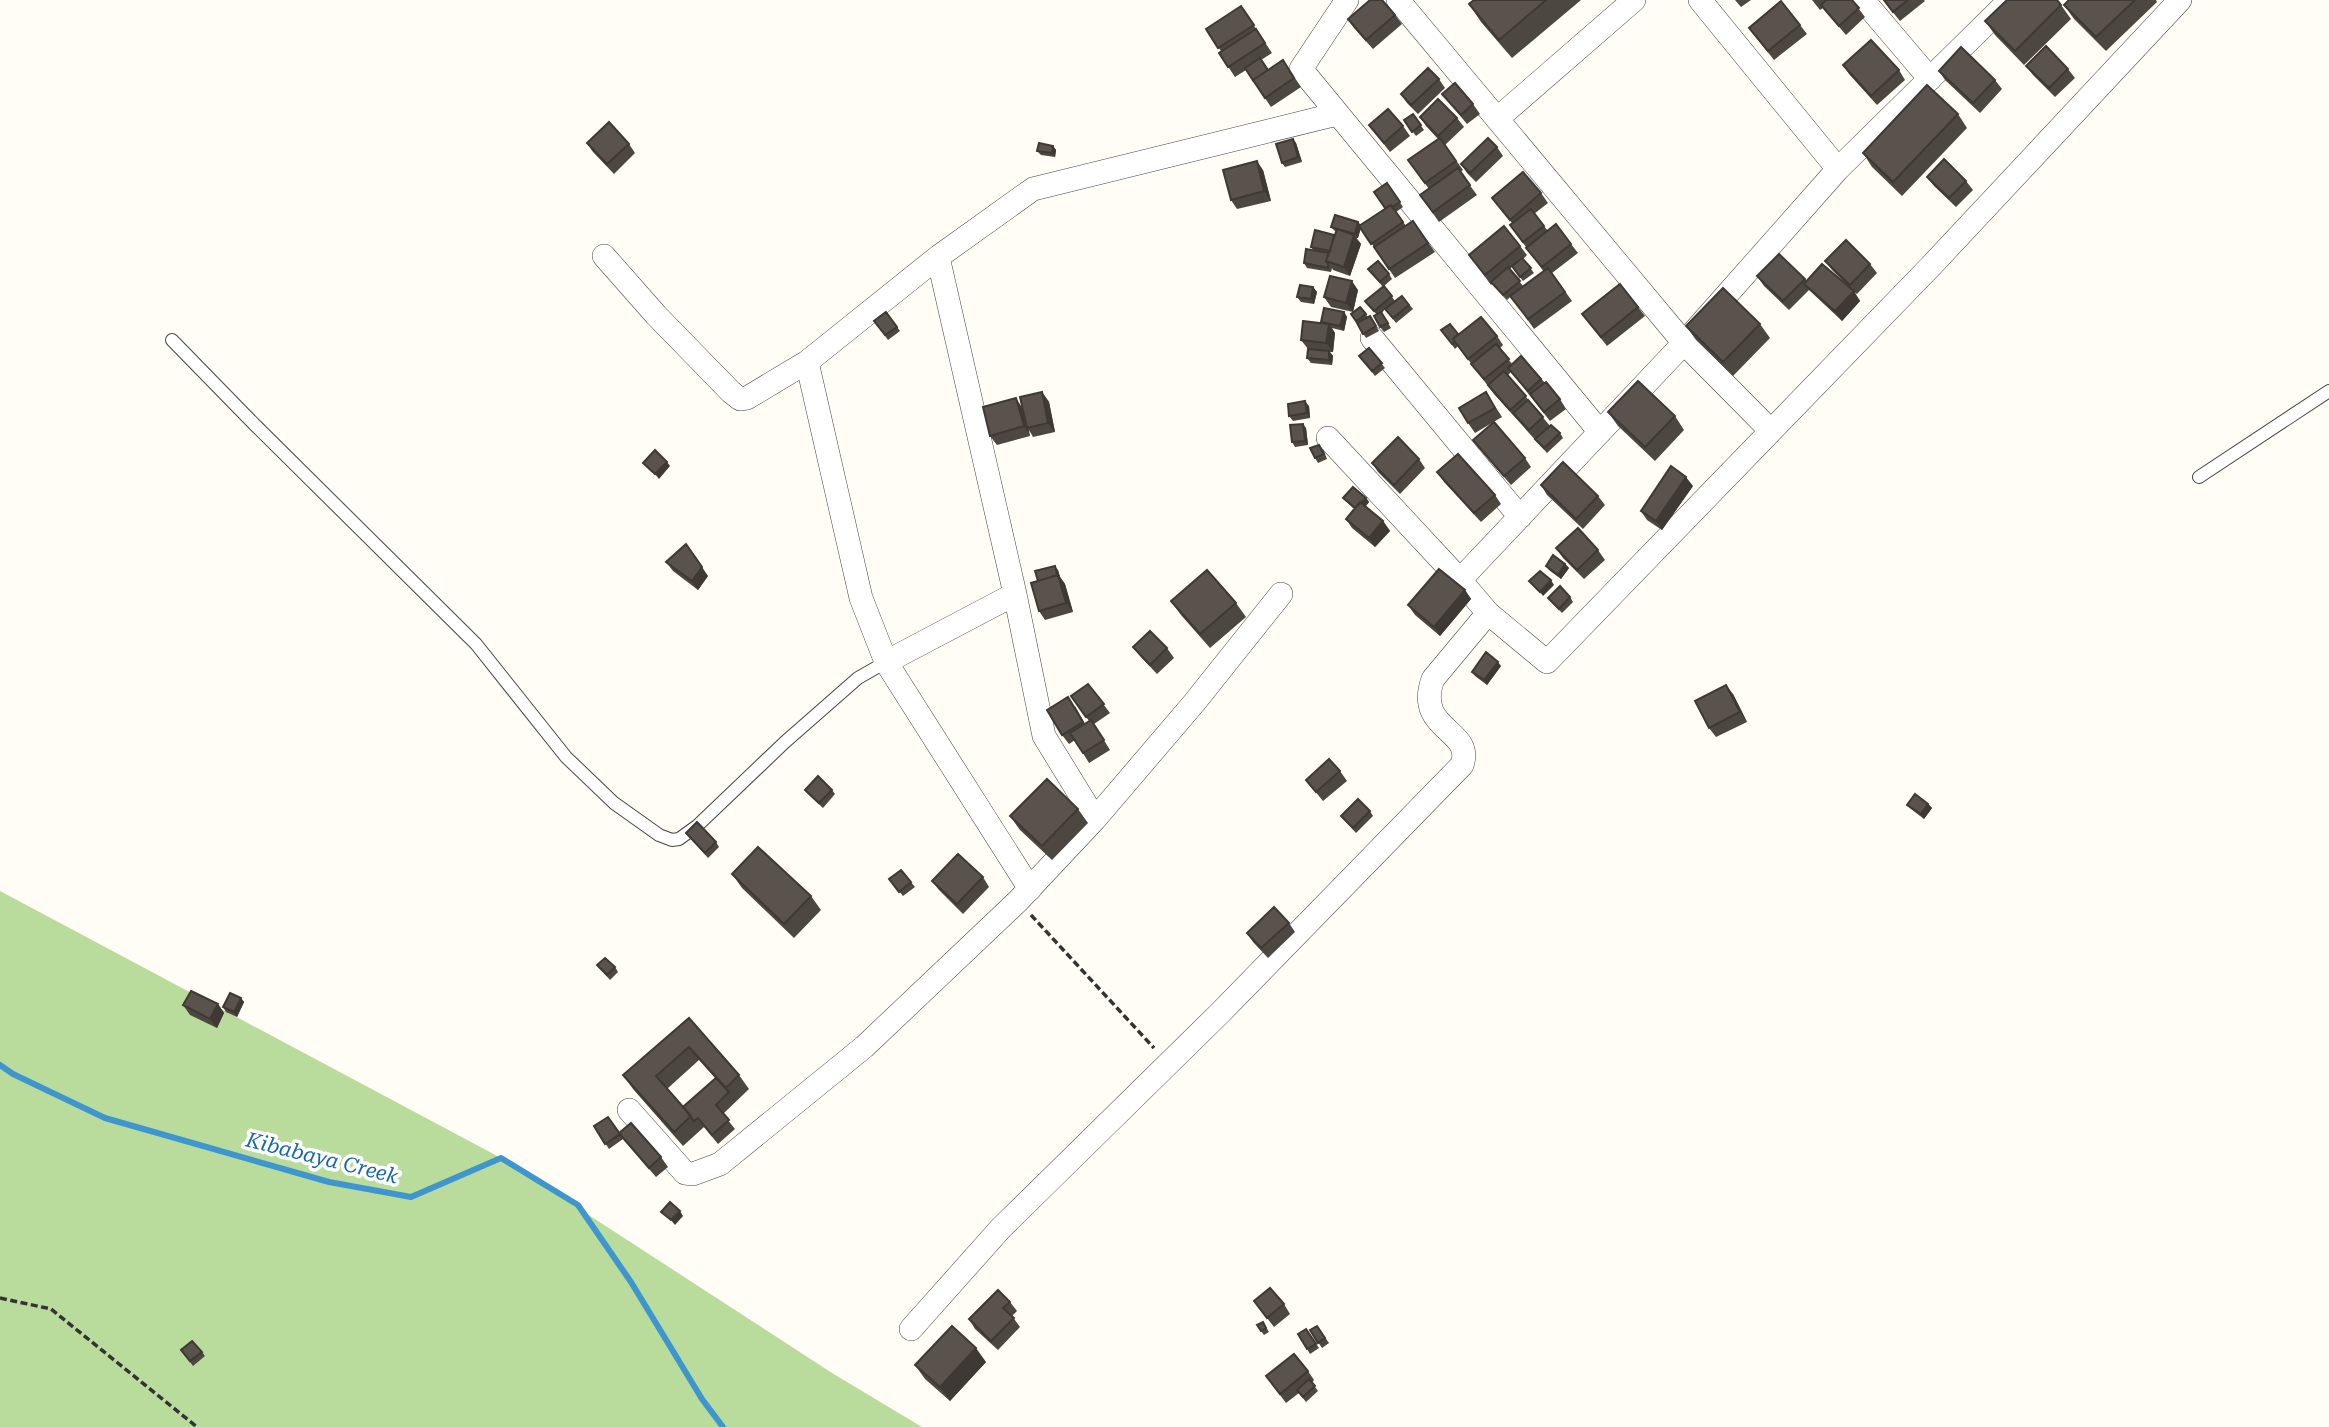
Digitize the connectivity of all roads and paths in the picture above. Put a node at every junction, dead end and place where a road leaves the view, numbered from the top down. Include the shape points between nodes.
1 (1347, 0) edge
2 (1398, 0) edge
3 (1633, 0) edge
4 (1700, 0) edge
5 (1863, 0) edge
6 (2010, 0) edge
7 (2180, 0) edge
8 (1930, 79) junction
9 (1337, 114) junction
10 (1497, 118) junction
11 (1838, 169) junction
12 (604, 256) dead end
13 (938, 257) junction
14 (1371, 338) dead end
15 (172, 340) dead end
16 (1684, 343) junction
17 (807, 362) junction
18 (2329, 391) edge
19 (1771, 431) junction
20 (1600, 432) junction
21 (1328, 438) dead end
22 (2199, 477) dead end
23 (1520, 517) junction
24 (1460, 580) junction
25 (1015, 594) junction
26 (1281, 594) dead end
27 (1488, 613) junction
28 (886, 662) junction
29 (1095, 819) junction
30 (1024, 895) junction
31 (1167, 1063) junction
32 (629, 1110) dead end
33 (0, 1297) edge
34 (911, 1329) dead end
35 (197, 1427) edge

1 - 9 street via 1301,69
2 - 10 street
3 - 10 street
4 - 11 street
5 - 8 street
6 - 8 street
7 - 19 street
8 - 11 street
9 - 13 street via 1034,189
9 - 20 street
10 - 16 street
11 - 16 street
12 - 17 street via 740,399
13 - 17 street
13 - 25 street
14 - 23 street
15 - 28 lane via 476,644 566,757 614,803 666,838 679,839 697,826 858,678
16 - 19 street
16 - 20 street
17 - 28 street via 861,598
18 - 22 lane
19 - 27 street via 1547,662
20 - 23 street
21 - 24 street
23 - 24 street
24 - 27 street
25 - 28 street
25 - 29 street via 1044,736
26 - 29 street
27 - 31 street via 1433,678 1429,690 1428,704 1435,719 1464,749 1462,765
28 - 30 street
29 - 30 street
30 - 31 path
30 - 32 street via 864,1047 720,1164 685,1173
31 - 34 street via 1002,1228
33 - 35 path via 51,1309

